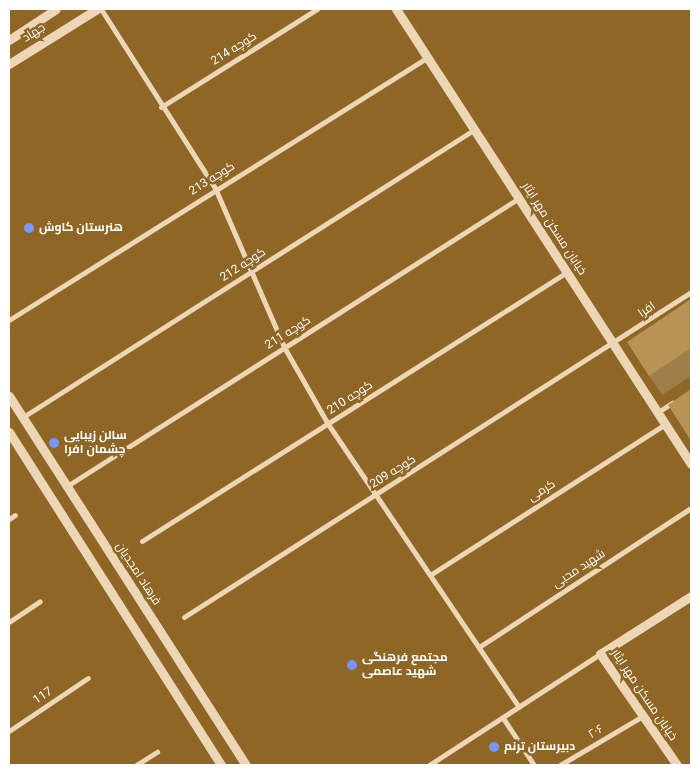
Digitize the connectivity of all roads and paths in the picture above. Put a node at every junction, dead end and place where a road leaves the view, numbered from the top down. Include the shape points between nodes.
1 (56, 9) edge
2 (97, 9) edge
3 (101, 9) edge
4 (317, 9) edge
5 (396, 9) edge
6 (9, 40) edge
7 (428, 57) junction
8 (9, 64) edge
9 (161, 107) junction
10 (475, 129) junction
11 (214, 188) junction
12 (519, 198) junction
13 (567, 272) junction
14 (249, 273) junction
15 (691, 292) edge
16 (9, 320) edge
17 (614, 344) junction
18 (284, 347) junction
19 (9, 396) edge
20 (675, 402) edge
21 (658, 412) junction
22 (23, 417) junction
23 (328, 424) junction
24 (665, 424) junction
25 (9, 432) edge
26 (691, 464) edge
27 (67, 486) junction
28 (376, 494) junction
29 (691, 508) edge
30 (15, 515) dead end
31 (9, 519) edge
32 (142, 541) dead end
33 (430, 575) junction
34 (691, 596) edge
35 (40, 601) dead end
36 (184, 617) dead end
37 (9, 622) edge
38 (478, 647) junction
39 (600, 654) junction
40 (88, 678) dead end
41 (519, 707) junction
42 (643, 716) junction
43 (503, 718) junction
44 (9, 731) edge
45 (157, 752) dead end
46 (136, 765) edge
47 (221, 765) edge
48 (246, 765) edge
49 (429, 765) edge
50 (534, 765) edge
51 (560, 765) edge
52 (678, 765) edge

1 - 6 street, جهاد
2 - 8 street, جهاد
3 - 9 street
4 - 9 street, کوچه 214
5 - 7 street, خیابان مسکن مهر ایثار
7 - 10 street, خیابان مسکن مهر ایثار
7 - 11 street, کوچه 213
9 - 11 street
10 - 12 street, خیابان مسکن مهر ایثار
10 - 14 street, کوچه 212
11 - 14 street
11 - 16 street, کوچه 213
12 - 13 street, خیابان مسکن مهر ایثار
12 - 18 street, کوچه 211
13 - 17 street, خیابان مسکن مهر ایثار
13 - 23 street, کوچه 210
14 - 18 street
14 - 22 street, کوچه 212
15 - 17 street, افرا
17 - 21 street, خیابان مسکن مهر ایثار
17 - 28 street, کوچه 209
18 - 23 street
18 - 27 street, کوچه 211
19 - 22 street, فرهاد امجدیان
20 - 21 street
21 - 24 street, خیابان مسکن مهر ایثار
22 - 27 street, فرهاد امجدیان
23 - 28 street
23 - 32 street, کوچه 210
24 - 26 street, خیابان مسکن مهر ایثار
24 - 33 street, کرمی
25 - 47 street
27 - 48 street, فرهاد امجدیان
28 - 33 street
28 - 36 street, کوچه 209
29 - 38 street, شهید محبی
30 - 31 street
33 - 38 street
34 - 39 street, خیابان مسکن مهر ایثار
35 - 37 street
38 - 41 street
39 - 41 street
39 - 42 street, خیابان مسکن مهر ایثار
40 - 44 street, 117
41 - 43 street
42 - 51 street, ۲۰۶
42 - 52 street, خیابان مسکن مهر ایثار
43 - 49 street
43 - 50 street
45 - 46 street

